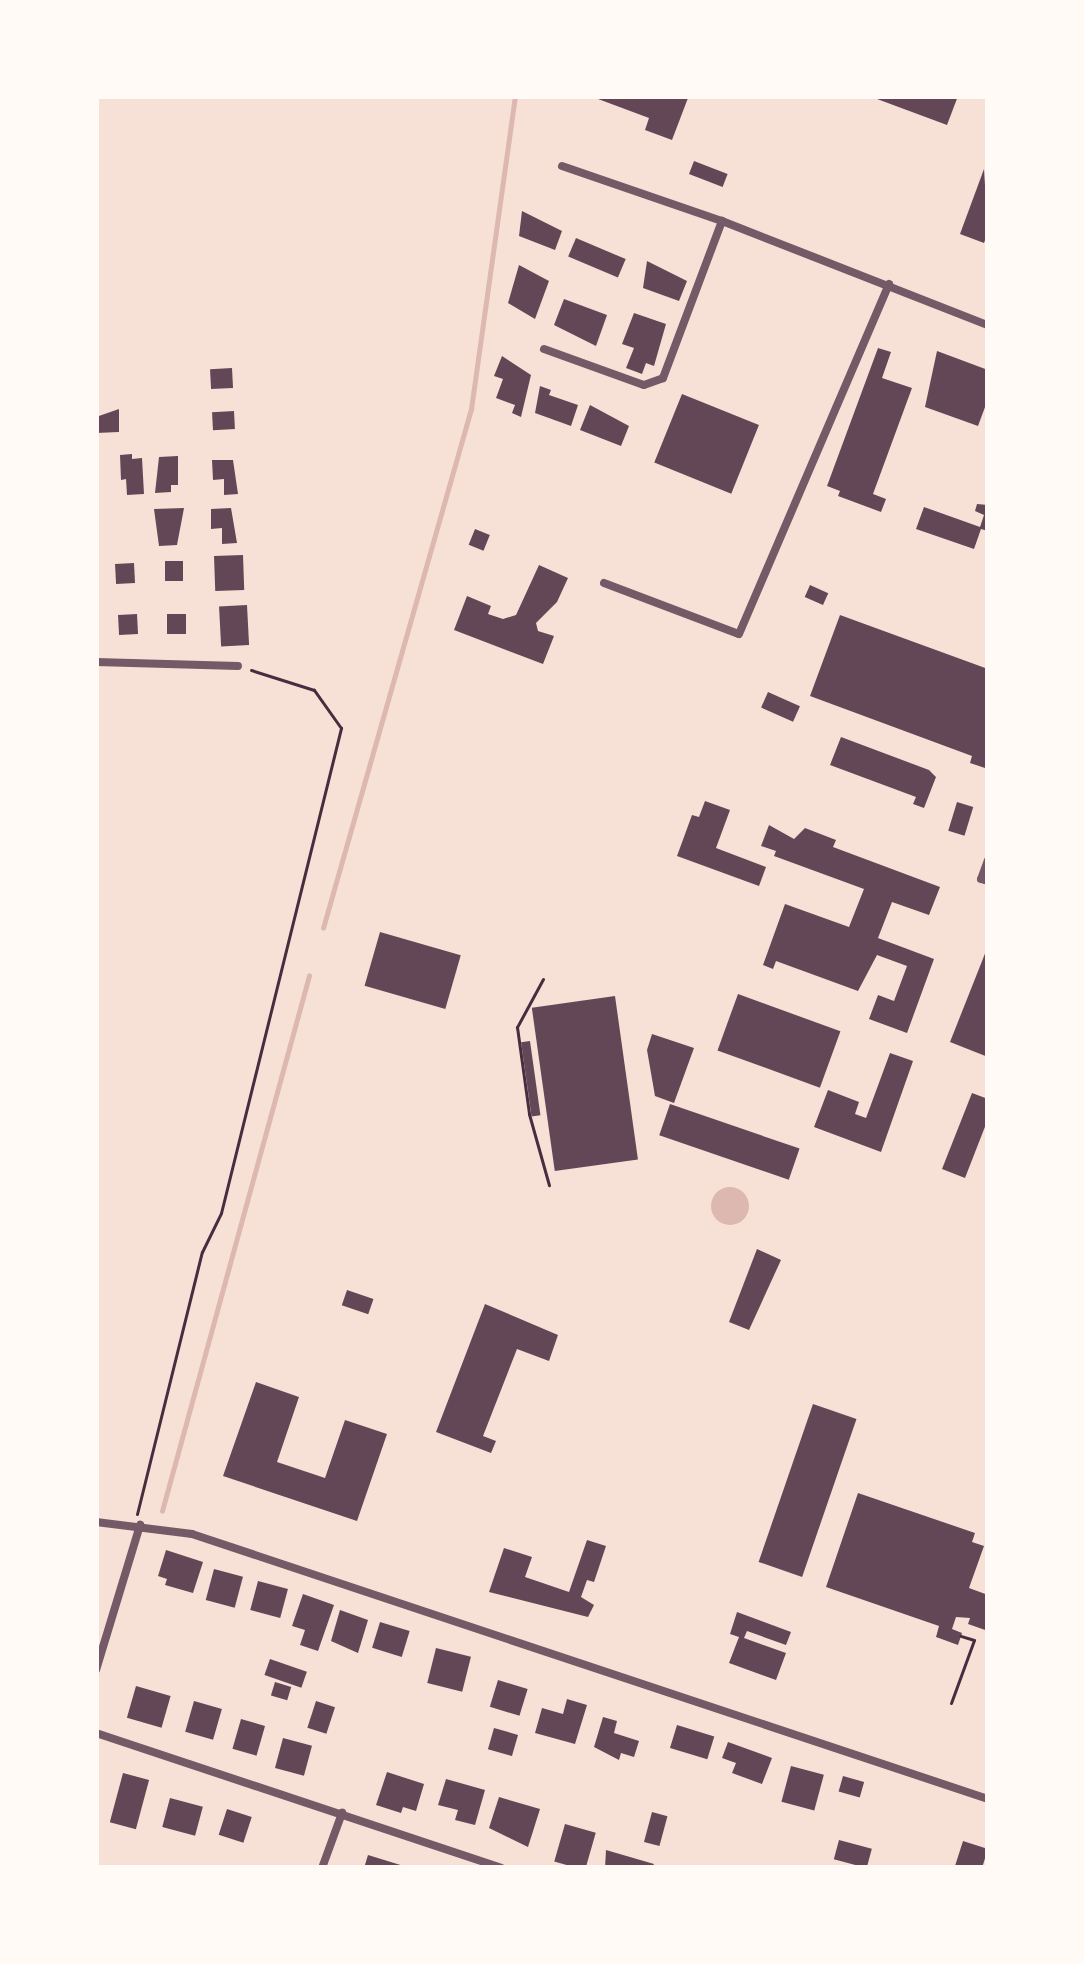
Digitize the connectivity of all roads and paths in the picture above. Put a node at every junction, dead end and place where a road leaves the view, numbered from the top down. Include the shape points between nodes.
1 (562, 166) dead end
2 (722, 221) junction
3 (889, 284) junction
4 (988, 325) edge
5 (544, 349) dead end
6 (604, 583) dead end
7 (96, 662) edge
8 (238, 666) joint
9 (988, 860) edge
10 (988, 881) edge
11 (543, 979) dead end
12 (549, 1185) dead end
13 (96, 1522) edge
14 (140, 1525) junction
15 (961, 1636) dead end
16 (96, 1670) edge
17 (962, 1672) junction
18 (973, 1676) dead end
19 (951, 1702) dead end
20 (96, 1733) edge
21 (988, 1799) edge
22 (342, 1812) junction
23 (322, 1868) edge
24 (501, 1868) edge

1 - 2 street
2 - 3 street
2 - 5 street via 663,378 644,385
3 - 4 street
3 - 6 street via 739,634
7 - 8 street
8 - 14 path via 314,690 341,728 220,1214 202,1252 143,1482
9 - 10 street via 981,879
11 - 12 path via 517,1027
13 - 14 street
14 - 16 street
14 - 21 street via 192,1534
15 - 17 path via 974,1640
17 - 18 path
17 - 19 path
20 - 22 street
22 - 23 street
22 - 24 street

